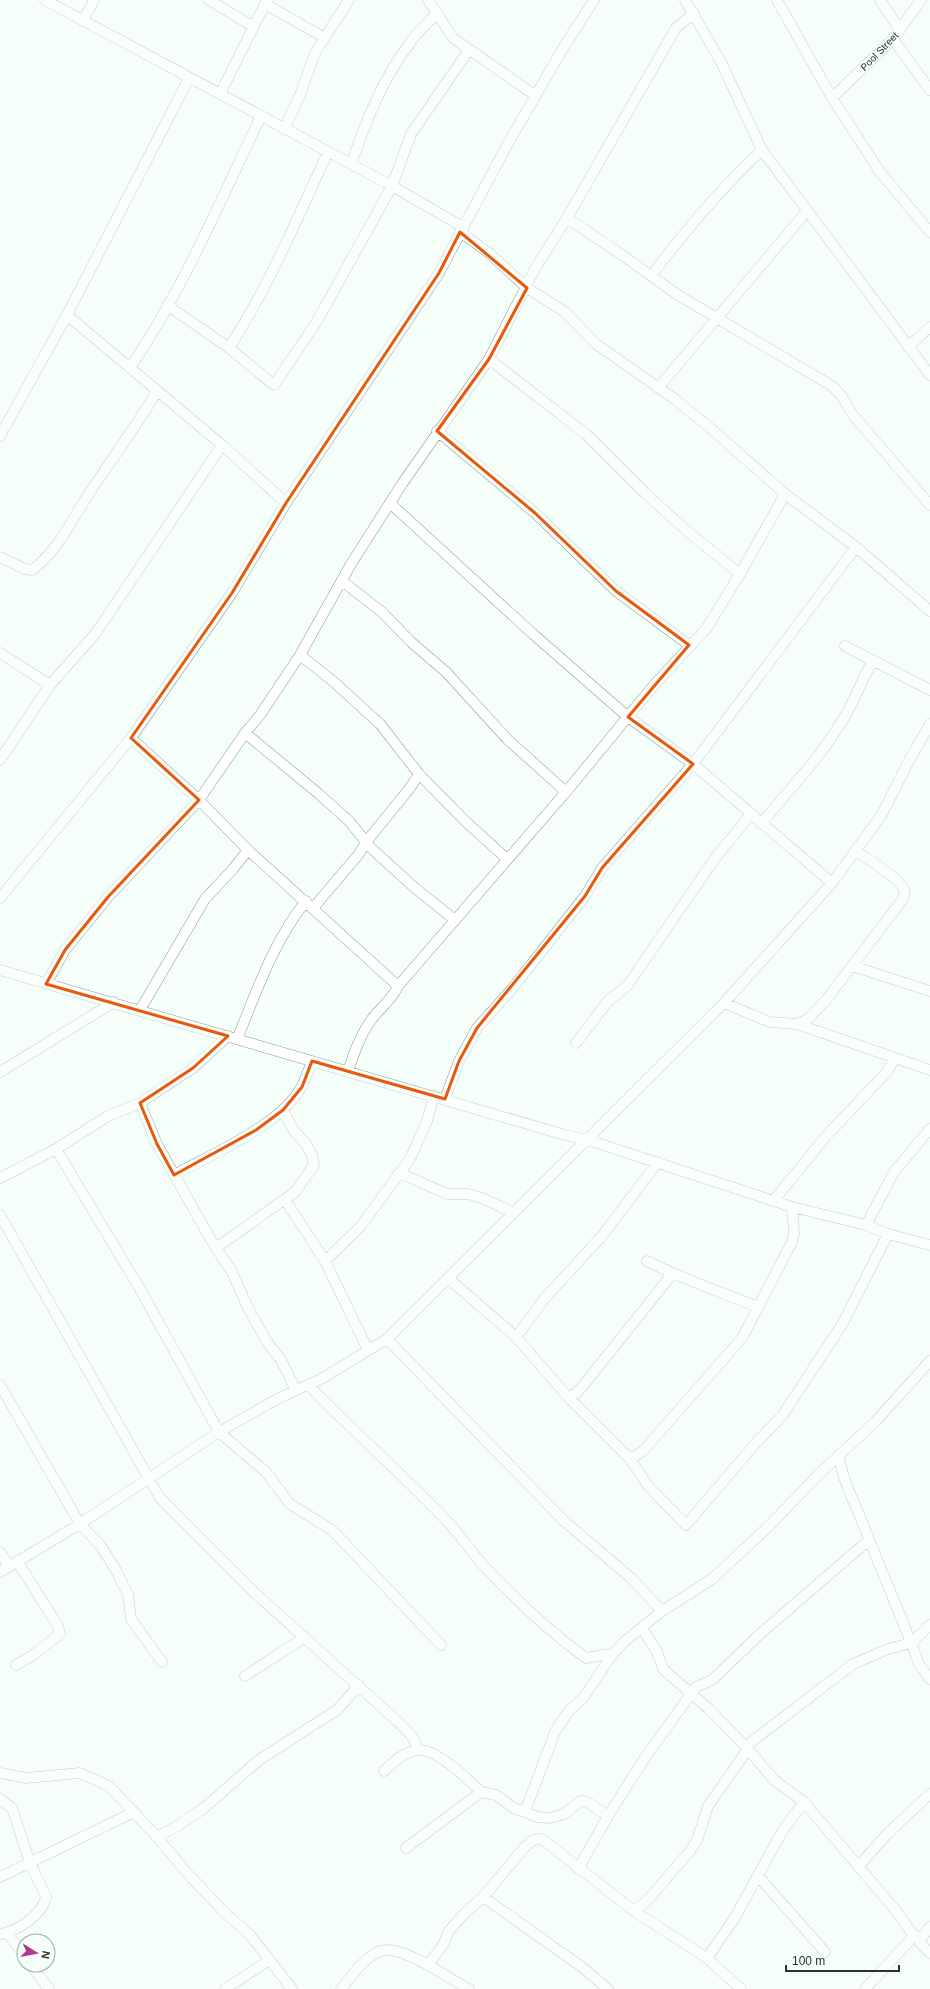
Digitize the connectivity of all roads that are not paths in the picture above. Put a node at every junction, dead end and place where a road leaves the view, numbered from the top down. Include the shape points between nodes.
1 (45, 0) edge
2 (94, 0) edge
3 (209, 0) edge
4 (349, 0) edge
5 (428, 0) edge
6 (594, 0) edge
7 (685, 0) edge
8 (777, 0) edge
9 (880, 0) edge
10 (921, 0) edge
11 (266, 2) edge
12 (437, 13) junction
13 (694, 13) junction
14 (83, 21) junction
15 (254, 27) junction
16 (900, 30) junction
17 (325, 38) junction
18 (893, 39) junction
19 (469, 50) junction
20 (189, 78) junction
21 (930, 90) edge
22 (220, 94) junction
23 (536, 96) junction
24 (832, 98) junction
25 (261, 116) junction
26 (284, 129) junction
27 (762, 150) junction
28 (328, 152) junction
29 (351, 164) junction
30 (392, 186) junction
31 (807, 211) junction
32 (567, 218) junction
33 (462, 229) junction
34 (930, 232) edge
35 (651, 276) junction
36 (527, 288) junction
37 (167, 305) junction
38 (67, 315) junction
39 (717, 318) junction
40 (930, 327) edge
41 (908, 347) junction
42 (229, 348) junction
43 (489, 359) junction
44 (130, 368) junction
45 (930, 375) edge
46 (658, 388) junction
47 (157, 391) junction
48 (438, 431) junction
49 (0, 436) edge
50 (222, 445) junction
51 (785, 494) junction
52 (286, 503) junction
53 (391, 504) junction
54 (930, 505) edge
55 (856, 547) junction
56 (0, 557) edge
57 (740, 574) junction
58 (342, 581) junction
59 (930, 611) edge
60 (689, 645) junction
61 (845, 646) dead end
62 (0, 653) edge
63 (300, 656) junction
64 (873, 661) junction
65 (50, 685) junction
66 (930, 690) edge
67 (628, 717) junction
68 (930, 726) edge
69 (245, 733) junction
70 (131, 738) junction
71 (0, 760) edge
72 (693, 764) junction
73 (419, 774) junction
74 (566, 792) junction
75 (199, 800) junction
76 (750, 815) junction
77 (760, 824) junction
78 (366, 842) junction
79 (248, 850) junction
80 (856, 851) junction
81 (507, 859) junction
82 (832, 883) junction
83 (0, 898) edge
84 (310, 904) junction
85 (455, 920) junction
86 (852, 966) junction
87 (5, 972) edge
88 (0, 980) edge
89 (46, 984) junction
90 (398, 986) junction
91 (929, 988) edge
92 (114, 1002) junction
93 (724, 1003) junction
94 (140, 1010) junction
95 (797, 1024) junction
96 (233, 1037) junction
97 (576, 1043) dead end
98 (895, 1058) junction
99 (312, 1061) junction
100 (930, 1070) edge
101 (348, 1071) junction
102 (0, 1072) edge
103 (434, 1096) junction
104 (445, 1099) junction
105 (140, 1102) junction
106 (283, 1110) junction
107 (930, 1129) edge
108 (588, 1140) junction
109 (56, 1149) junction
110 (658, 1162) junction
111 (400, 1173) junction
112 (174, 1175) junction
113 (0, 1178) edge
114 (285, 1200) junction
115 (774, 1200) junction
116 (792, 1207) junction
117 (514, 1213) junction
118 (0, 1215) edge
119 (866, 1225) junction
120 (888, 1234) junction
121 (930, 1245) edge
122 (216, 1248) junction
123 (325, 1261) junction
124 (647, 1261) dead end
125 (673, 1273) junction
126 (449, 1279) junction
127 (758, 1307) junction
128 (516, 1337) junction
129 (387, 1339) junction
130 (368, 1350) junction
131 (930, 1361) edge
132 (0, 1385) edge
133 (308, 1385) junction
134 (296, 1390) junction
135 (568, 1397) junction
136 (219, 1432) junction
137 (839, 1455) junction
138 (630, 1459) junction
139 (149, 1480) junction
140 (80, 1524) junction
141 (869, 1540) junction
142 (0, 1552) edge
143 (13, 1564) junction
144 (0, 1572) edge
145 (662, 1611) junction
146 (930, 1625) edge
147 (642, 1628) junction
148 (305, 1637) junction
149 (911, 1643) junction
150 (441, 1645) dead end
151 (612, 1655) junction
152 (162, 1662) dead end
153 (16, 1665) dead end
154 (245, 1676) dead end
155 (930, 1679) edge
156 (359, 1685) junction
157 (691, 1693) junction
158 (747, 1748) junction
159 (417, 1750) junction
160 (384, 1771) dead end
161 (0, 1774) edge
162 (481, 1792) junction
163 (930, 1794) edge
164 (0, 1800) edge
165 (804, 1802) junction
166 (134, 1812) junction
167 (525, 1812) junction
168 (608, 1816) junction
169 (158, 1837) junction
170 (406, 1848) dead end
171 (30, 1863) junction
172 (858, 1867) junction
173 (578, 1869) junction
174 (758, 1876) junction
175 (0, 1877) edge
176 (483, 1897) junction
177 (634, 1911) junction
178 (930, 1927) edge
179 (4, 1933) edge
180 (918, 1937) junction
181 (16, 1946) edge
182 (825, 1952) dead end
183 (930, 1953) edge
184 (707, 1958) junction
185 (268, 1961) junction
186 (428, 1965) junction
187 (37, 1973) edge
188 (49, 1989) edge
189 (225, 1989) edge
190 (292, 1989) edge
191 (341, 1989) edge
192 (470, 1989) edge
193 (608, 1989) edge
194 (741, 1989) edge
195 (865, 1989) edge

1 - 14 street
2 - 14 street
3 - 15 street
4 - 17 street
5 - 12 street
6 - 23 street
7 - 13 street
8 - 24 street
9 - 16 street
10 - 16 street, Pool Street
11 - 15 street
11 - 17 street
12 - 19 street via 453,38
12 - 29 street via 410,42 392,72 371,109
13 - 27 street via 721,62
13 - 32 street via 676,28
14 - 20 street
15 - 22 street
16 - 18 street, Pool Street
17 - 26 street via 316,53
18 - 21 street
18 - 24 street, Pool Street
19 - 23 street
19 - 30 street via 411,134
20 - 22 street
20 - 38 street
22 - 25 street
23 - 33 street
24 - 34 street via 880,172
25 - 26 street
25 - 37 street via 192,260
26 - 28 street
27 - 31 street
27 - 35 street via 740,170 694,221
28 - 29 street
28 - 42 street via 281,255 252,312
29 - 30 street
30 - 33 street
30 - 42 street via 316,323 275,384 273,385
31 - 39 street
31 - 41 street
32 - 35 street
32 - 36 street via 536,267
33 - 36 street
33 - 52 street via 440,273
35 - 39 street
36 - 43 street
36 - 46 street via 565,312 596,344
37 - 42 street
37 - 44 street
38 - 44 street
38 - 49 street
39 - 46 street
39 - 54 street via 832,386 841,395 853,415
40 - 41 street
41 - 45 street
43 - 48 street
43 - 57 street via 587,435 620,470
44 - 47 street
46 - 51 street via 708,426
47 - 50 street
47 - 56 street via 134,430 44,561 32,570
48 - 53 street
48 - 60 street via 536,513 616,591
50 - 52 street
50 - 65 street via 96,633
51 - 55 street
51 - 57 street
52 - 70 street via 232,593
53 - 58 street
53 - 67 street
55 - 59 street
55 - 72 street
57 - 60 street via 706,629
58 - 63 street
58 - 74 street via 382,612 411,642 446,672 507,740
60 - 67 street
61 - 64 street
62 - 65 street
63 - 69 street
63 - 73 street via 334,682 380,724
64 - 66 street
64 - 77 street via 840,725
65 - 71 street
67 - 72 street
67 - 74 street
68 - 80 street via 881,816
69 - 75 street
69 - 78 street via 319,794
70 - 75 street
70 - 83 street
72 - 76 street
72 - 104 street via 602,868 585,896 478,1028 459,1062
73 - 78 street
73 - 81 street
74 - 81 street
75 - 79 street
75 - 89 street via 108,897 65,950
76 - 77 street
76 - 97 street via 698,882 628,986 608,1002
77 - 82 street
78 - 84 street via 359,854
78 - 85 street via 415,888
79 - 84 street
79 - 94 street via 205,899
80 - 82 street
80 - 86 street via 898,881 905,894
81 - 85 street
82 - 93 street
84 - 90 street
84 - 96 street via 291,920 274,949
85 - 90 street
86 - 91 street
86 - 95 street via 822,1005 808,1019
87 - 88 street
87 - 89 street
89 - 92 street
90 - 101 street via 394,995 372,1019 360,1038
92 - 94 street
92 - 102 street
93 - 95 street via 770,1022
93 - 108 street
94 - 96 street
95 - 98 street
96 - 99 street
96 - 105 street via 193,1068
98 - 100 street
98 - 115 street via 885,1074 828,1134
99 - 101 street
99 - 106 street via 302,1087
101 - 103 street
103 - 104 street
103 - 111 street via 427,1121 410,1159
104 - 108 street
105 - 109 street via 108,1116
105 - 112 street via 157,1144
106 - 112 street via 256,1130
106 - 114 street via 294,1131 306,1144 314,1164 295,1192
107 - 119 street via 894,1172
108 - 110 street
108 - 117 street
109 - 113 street
109 - 136 street via 140,1288
110 - 115 street
110 - 128 street via 602,1236 545,1298
111 - 117 street via 447,1194 468,1194
111 - 123 street via 360,1227
112 - 122 street
114 - 122 street
114 - 123 street
115 - 116 street
116 - 119 street
116 - 127 street via 792,1242
117 - 126 street
118 - 139 street
119 - 120 street
120 - 121 street
120 - 138 street via 843,1323 782,1416 688,1524 685,1524 649,1487
122 - 134 street via 232,1272 267,1342 281,1360
123 - 130 street
124 - 125 street
125 - 127 street
125 - 135 street via 582,1387
126 - 128 street
126 - 129 street
127 - 138 street via 742,1338 643,1451
128 - 135 street
129 - 130 street
129 - 145 street via 563,1520 631,1578
130 - 133 street
131 - 137 street via 876,1421
132 - 140 street
133 - 134 street
133 - 151 street via 356,1434 413,1485 457,1532 482,1564 561,1640 586,1658 603,1654
134 - 136 street
135 - 138 street
136 - 139 street
136 - 150 street via 266,1472 290,1504 332,1530
137 - 141 street via 846,1484
137 - 145 street via 712,1579
139 - 140 street
139 - 148 street via 160,1498 255,1593
140 - 143 street
140 - 152 street via 102,1546 128,1595 131,1619
141 - 149 street
141 - 157 street via 760,1634 712,1680 696,1687
142 - 143 street
143 - 144 street
143 - 153 street via 58,1626 60,1634
145 - 147 street
146 - 149 street
147 - 151 street
147 - 157 street via 656,1650 664,1670
148 - 154 street
148 - 156 street
149 - 155 street via 919,1664
149 - 158 street via 888,1649 853,1664
151 - 167 street via 584,1697 568,1712 555,1732
156 - 159 street via 411,1735
156 - 169 street via 337,1710 259,1760 204,1808
157 - 158 street
157 - 168 street via 644,1759
158 - 165 street via 774,1780
158 - 177 street via 708,1806 697,1840 690,1851
159 - 160 street via 397,1760
159 - 162 street via 429,1751 462,1774
161 - 166 street via 26,1778 80,1773 109,1786
162 - 167 street via 496,1795 514,1808
162 - 170 street
163 - 172 street via 888,1833
164 - 171 street via 12,1808
165 - 172 street
165 - 174 street via 783,1830
166 - 169 street
166 - 171 street
167 - 168 street via 550,1818 564,1814 581,1801 587,1802
168 - 173 street
169 - 185 street via 193,1880 250,1935
171 - 175 street
171 - 179 street via 46,1897 45,1902 22,1927
172 - 180 street
173 - 176 street via 542,1839 533,1840
173 - 177 street
174 - 182 street
174 - 184 street via 734,1919
176 - 186 street via 449,1931 443,1945
176 - 193 street via 582,1967
177 - 184 street
178 - 180 street
179 - 181 street
180 - 183 street
180 - 195 street
184 - 194 street
185 - 189 street
185 - 190 street
186 - 191 street via 394,1949 383,1950 370,1957
186 - 192 street
187 - 188 street

